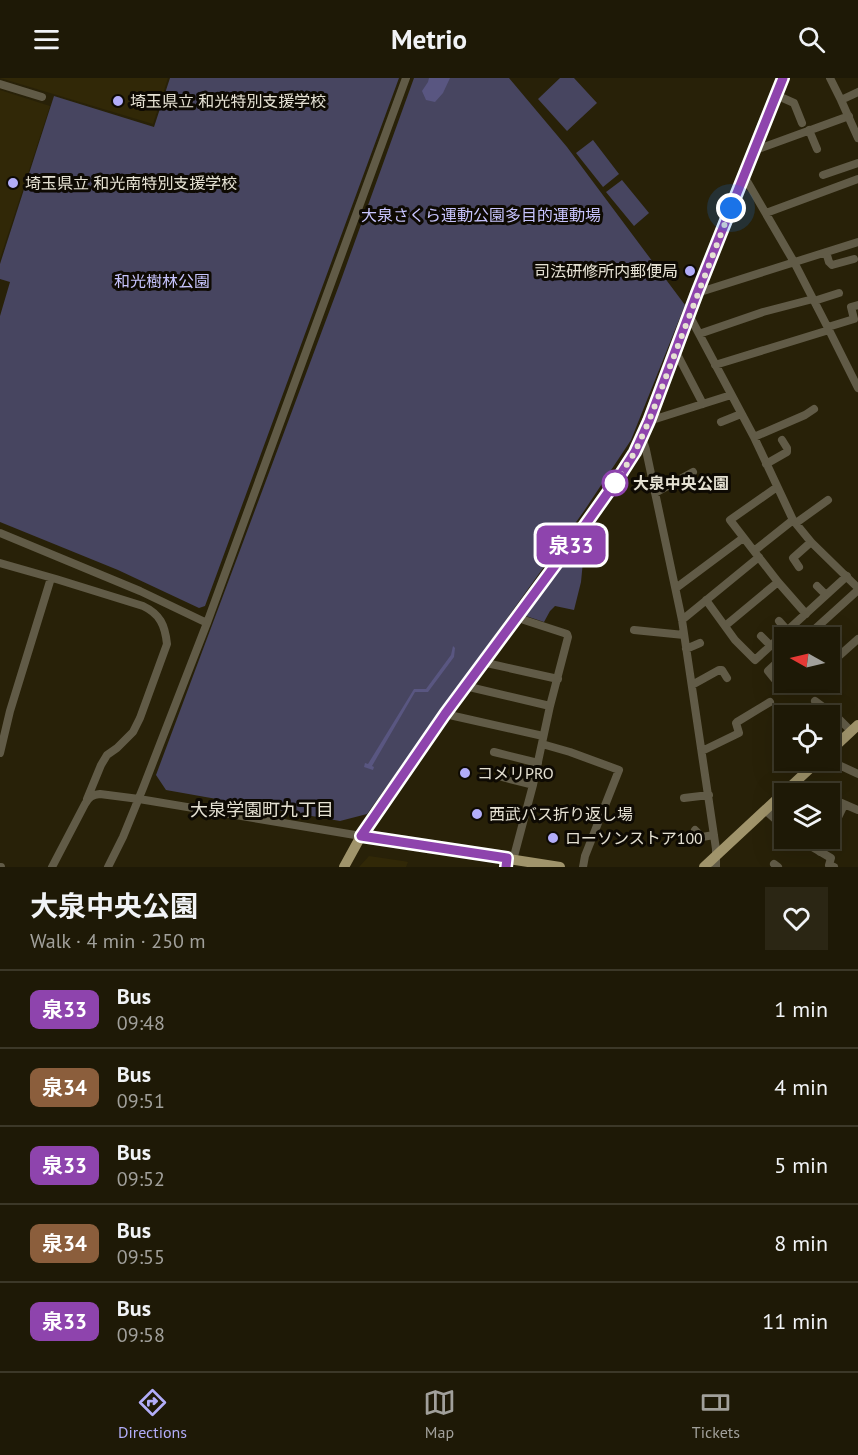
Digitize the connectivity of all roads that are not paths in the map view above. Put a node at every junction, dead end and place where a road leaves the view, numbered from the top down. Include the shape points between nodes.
1 (406, 78) edge
2 (783, 78) edge
3 (830, 78) edge
4 (0, 84) edge
5 (858, 92) edge
6 (776, 96) junction
7 (42, 97) dead end
8 (841, 99) junction
9 (849, 116) junction
10 (802, 123) dead end
11 (856, 129) edge
12 (809, 130) junction
13 (858, 138) edge
14 (755, 146) junction
15 (817, 149) dead end
16 (858, 163) edge
17 (823, 175) dead end
18 (744, 176) junction
19 (858, 179) edge
20 (766, 213) junction
21 (858, 242) edge
22 (826, 252) junction
23 (854, 259) dead end
24 (794, 262) junction
25 (697, 293) junction
26 (839, 293) dead end
27 (814, 300) junction
28 (858, 304) edge
29 (689, 315) junction
30 (829, 328) junction
31 (699, 334) junction
32 (676, 352) junction
33 (715, 365) junction
34 (858, 388) edge
35 (731, 395) junction
36 (703, 404) junction
37 (814, 409) dead end
38 (741, 414) junction
39 (649, 421) junction
40 (721, 422) dead end
41 (642, 437) junction
42 (754, 437) junction
43 (782, 440) dead end
44 (766, 464) junction
45 (693, 472) dead end
46 (777, 488) junction
47 (656, 493) junction
48 (828, 500) dead end
49 (795, 522) junction
50 (0, 533) edge
51 (743, 538) junction
52 (811, 542) junction
53 (756, 554) junction
54 (0, 563) edge
55 (799, 567) dead end
56 (847, 576) junction
57 (51, 578) junction
58 (778, 582) junction
59 (817, 586) dead end
60 (676, 588) junction
61 (858, 589) edge
62 (826, 595) junction
63 (706, 600) junction
64 (806, 614) junction
65 (517, 616) junction
66 (682, 620) junction
67 (779, 621) dead end
68 (207, 623) junction
69 (725, 626) junction
70 (784, 627) edge
71 (791, 627) edge
72 (817, 627) edge
73 (634, 630) dead end
74 (684, 635) junction
75 (761, 636) dead end
76 (858, 639) edge
77 (774, 641) edge
78 (700, 643) dead end
79 (770, 645) junction
80 (686, 649) junction
81 (840, 655) edge
82 (756, 659) junction
83 (482, 662) junction
84 (774, 665) edge
85 (768, 671) junction
86 (726, 678) dead end
87 (774, 678) edge
88 (558, 679) junction
89 (692, 685) junction
90 (465, 687) junction
91 (815, 701) dead end
92 (770, 702) dead end
93 (550, 706) junction
94 (0, 708) edge
95 (10, 711) junction
96 (445, 714) junction
97 (855, 728) edge
98 (543, 740) junction
99 (840, 742) edge
100 (702, 751) junction
101 (495, 752) dead end
102 (0, 753) edge
103 (538, 763) junction
104 (840, 765) edge
105 (808, 771) edge
106 (857, 772) edge
107 (502, 777) dead end
108 (795, 783) edge
109 (533, 785) junction
110 (709, 795) junction
111 (684, 798) dead end
112 (139, 799) junction
113 (774, 802) edge
114 (840, 803) edge
115 (85, 804) junction
116 (844, 805) junction
117 (765, 810) junction
118 (858, 810) edge
119 (840, 813) edge
120 (774, 818) edge
121 (695, 830) dead end
122 (361, 836) junction
123 (714, 836) junction
124 (815, 849) edge
125 (822, 849) edge
126 (820, 852) junction
127 (716, 861) edge
128 (508, 864) edge
129 (830, 866) edge
130 (52, 867) edge
131 (108, 867) edge
132 (344, 867) edge
133 (560, 867) edge
134 (583, 867) edge
135 (704, 867) edge

1 - 68 street
2 - 6 street
3 - 8 street
4 - 7 street
5 - 8 street
6 - 10 street via 794,104
6 - 14 street
8 - 9 street
9 - 11 street
9 - 12 street
11 - 13 street
12 - 14 street via 761,148
12 - 15 street
14 - 18 street
16 - 17 street
18 - 20 street
18 - 25 street
19 - 20 street
20 - 24 street
21 - 22 street
22 - 23 street via 832,265
22 - 24 street
24 - 25 street
24 - 27 street
25 - 29 street
26 - 27 street
27 - 30 street
27 - 31 street
28 - 30 street via 851,307 854,319
29 - 31 street
29 - 32 street
30 - 33 street
30 - 34 street
31 - 33 street
32 - 36 street
32 - 39 street
33 - 35 street
35 - 36 street
35 - 38 street
36 - 39 street
37 - 42 street
38 - 40 street
38 - 42 street
39 - 41 street
41 - 47 street
41 - 65 street via 619,477
42 - 44 street
43 - 44 street via 787,452
44 - 46 street
45 - 47 street
46 - 49 street
46 - 51 street via 730,519
47 - 60 street
48 - 49 street
49 - 52 street
49 - 53 street
50 - 68 street
51 - 53 street
51 - 60 street
52 - 55 street via 793,557
52 - 56 street
53 - 58 street
53 - 63 street
54 - 57 street
56 - 61 street
56 - 62 street
57 - 95 street
57 - 115 street via 143,606 153,611 166,635 165,651 140,718 133,732 101,765
58 - 64 street
58 - 69 street
59 - 62 street
60 - 66 street
61 - 72 street
62 - 64 street
63 - 66 street
63 - 69 street
64 - 71 street
65 - 83 street
65 - 88 street via 568,634
66 - 74 street
67 - 70 street
68 - 112 street
69 - 82 street
73 - 74 street
74 - 80 street
75 - 79 street
76 - 81 street
77 - 79 street
78 - 80 street
79 - 82 street
80 - 89 street
82 - 85 street
83 - 88 street
83 - 90 street
84 - 85 street
85 - 87 street
86 - 89 street via 719,670
88 - 93 street
89 - 100 street
90 - 93 street
90 - 96 street
91 - 97 street
92 - 100 street via 736,722 739,733
93 - 98 street
94 - 95 street
95 - 102 street
96 - 98 street
96 - 122 street
97 - 99 main road
98 - 103 street
98 - 134 street via 619,770
100 - 110 street
101 - 103 street
103 - 109 street
104 - 106 street
105 - 108 main road
107 - 109 street
109 - 128 street
110 - 111 street
110 - 123 street
112 - 115 street via 94,794
112 - 122 street
112 - 131 street
113 - 117 main road
114 - 116 street
115 - 130 street
116 - 118 street
116 - 119 street
117 - 120 street
117 - 127 main road
121 - 123 street via 702,837
122 - 128 main road
122 - 132 main road
123 - 127 street
124 - 126 street
125 - 126 street
126 - 129 street via 831,858
127 - 135 main road
128 - 133 main road

